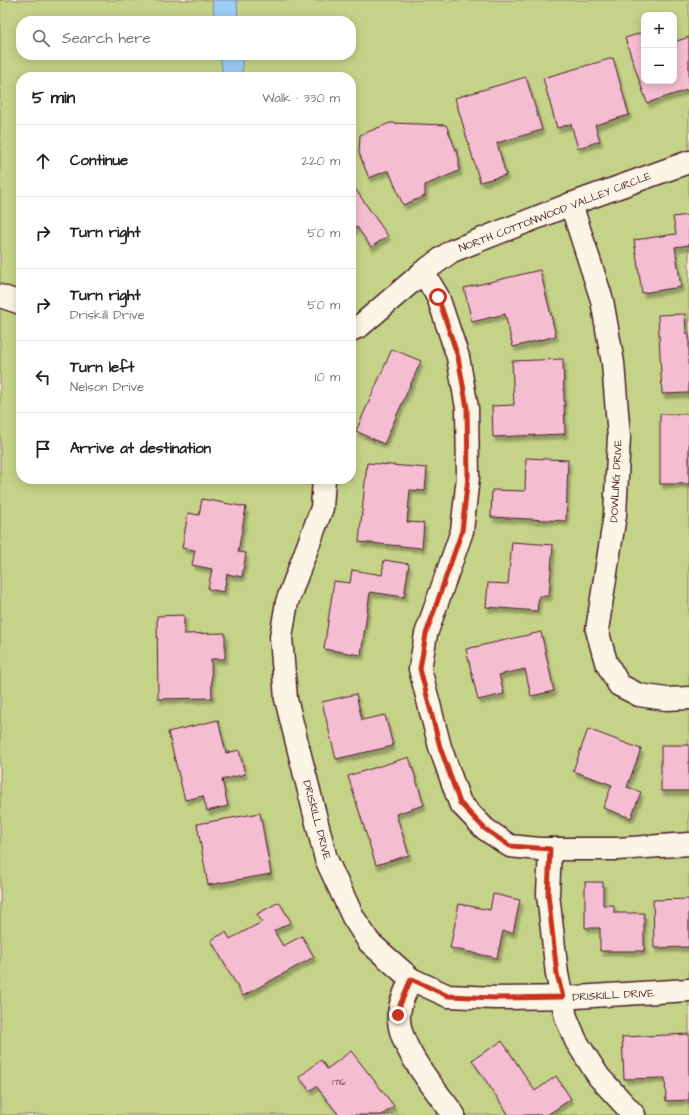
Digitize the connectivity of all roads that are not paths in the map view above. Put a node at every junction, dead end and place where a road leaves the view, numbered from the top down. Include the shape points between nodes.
1 (689, 162) edge
2 (571, 204) junction
3 (423, 272) junction
4 (0, 296) edge
5 (16, 301) edge
6 (356, 328) edge
7 (324, 484) edge
8 (689, 698) edge
9 (689, 844) edge
10 (550, 849) junction
11 (411, 979) junction
12 (689, 990) edge
13 (563, 997) junction
14 (454, 1115) edge
15 (634, 1115) edge

1 - 2 street, NORTH COTTONWOOD VALLEY CIRCLE
2 - 3 street, NORTH COTTONWOOD VALLEY CIRCLE via 452,251
2 - 8 street, DOWLING DRIVE via 602,300 613,363 619,437 615,515 597,630 606,662 619,685 639,695 666,699
3 - 6 street, NORTH COTTONWOOD VALLEY CIRCLE
3 - 10 street via 438,297 458,357 467,408 468,477 462,531 426,634 420,669 440,747 460,803 485,829 510,846
4 - 5 street
7 - 11 street, DRISKILL DRIVE via 322,508 287,602 281,637 286,699 326,859 369,942
9 - 10 street via 616,849
10 - 13 street via 548,894 557,974
11 - 13 street, DRISKILL DRIVE via 448,996
11 - 14 street via 400,1005 399,1025 411,1055
12 - 13 street, DRISKILL DRIVE
13 - 15 street via 566,1017 576,1041 599,1077

